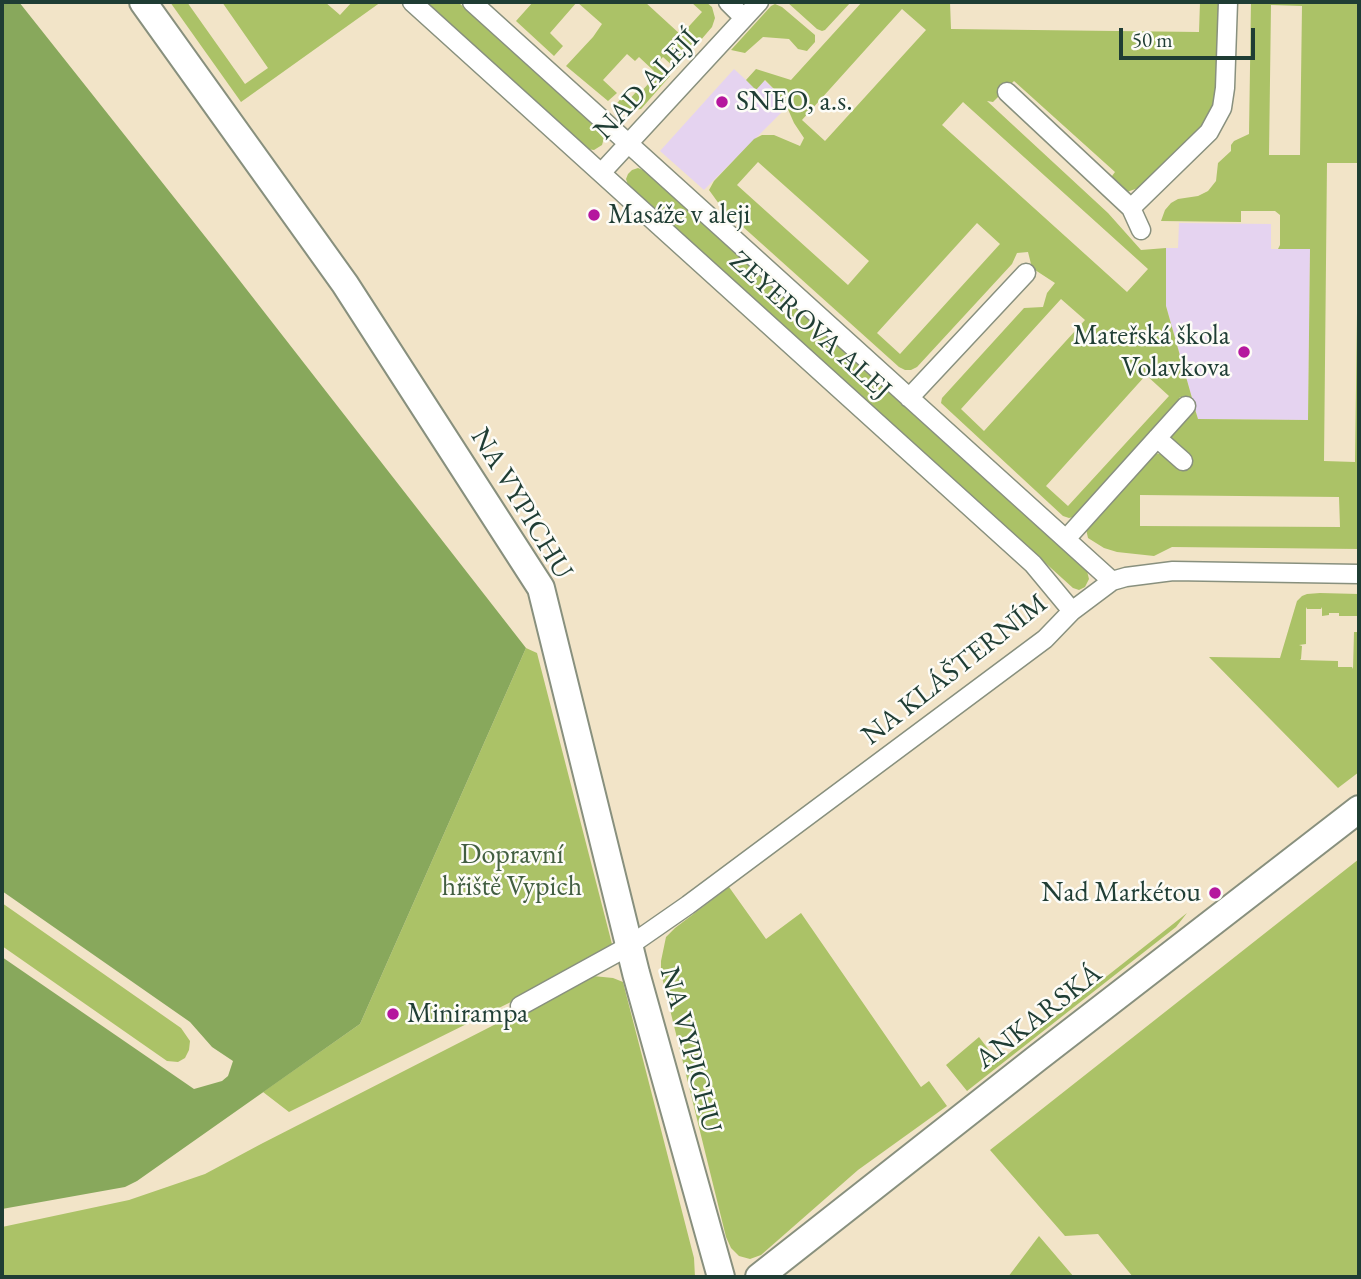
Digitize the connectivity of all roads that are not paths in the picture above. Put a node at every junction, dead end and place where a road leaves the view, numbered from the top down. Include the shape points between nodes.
1 (143, 2) edge
2 (412, 2) edge
3 (472, 2) edge
4 (728, 2) edge
5 (759, 2) edge
6 (1227, 2) edge
7 (743, 10) edge
8 (1007, 92) dead end
9 (629, 143) junction
10 (602, 172) junction
11 (1131, 208) junction
12 (1141, 230) dead end
13 (1026, 273) dead end
14 (909, 398) junction
15 (1186, 405) dead end
16 (1157, 438) junction
17 (1184, 461) dead end
18 (1066, 540) junction
19 (1359, 574) edge
20 (1112, 581) junction
21 (1072, 611) junction
22 (1359, 809) edge
23 (629, 946) junction
24 (520, 1006) dead end
25 (721, 1277) edge
26 (759, 1277) edge

1 - 23 street, NA VYPICHU via 345,284 541,588
2 - 10 street, ZEYEROVA ALEJ
3 - 9 street, ZEYEROVA ALEJ
4 - 7 street
5 - 7 street, NAD ALEJÍ
6 - 11 street via 1222,108 1209,132
7 - 9 street, NAD ALEJÍ
8 - 11 street
9 - 10 street, NAD ALEJÍ
9 - 14 street, ZEYEROVA ALEJ
10 - 21 street, ZEYEROVA ALEJ via 1033,564
11 - 12 street
13 - 14 street, ZEYEROVA ALEJ
14 - 18 street, ZEYEROVA ALEJ
15 - 16 street
16 - 17 street
16 - 18 street
18 - 20 street, ZEYEROVA ALEJ
19 - 20 street, NA KLÁŠTERNÍM via 1173,571
20 - 21 street, NA KLÁŠTERNÍM
21 - 23 street, NA KLÁŠTERNÍM via 1045,639
22 - 26 street, ANKARSKÁ
23 - 24 street, NA KLÁŠTERNÍM
23 - 25 street, NA VYPICHU

